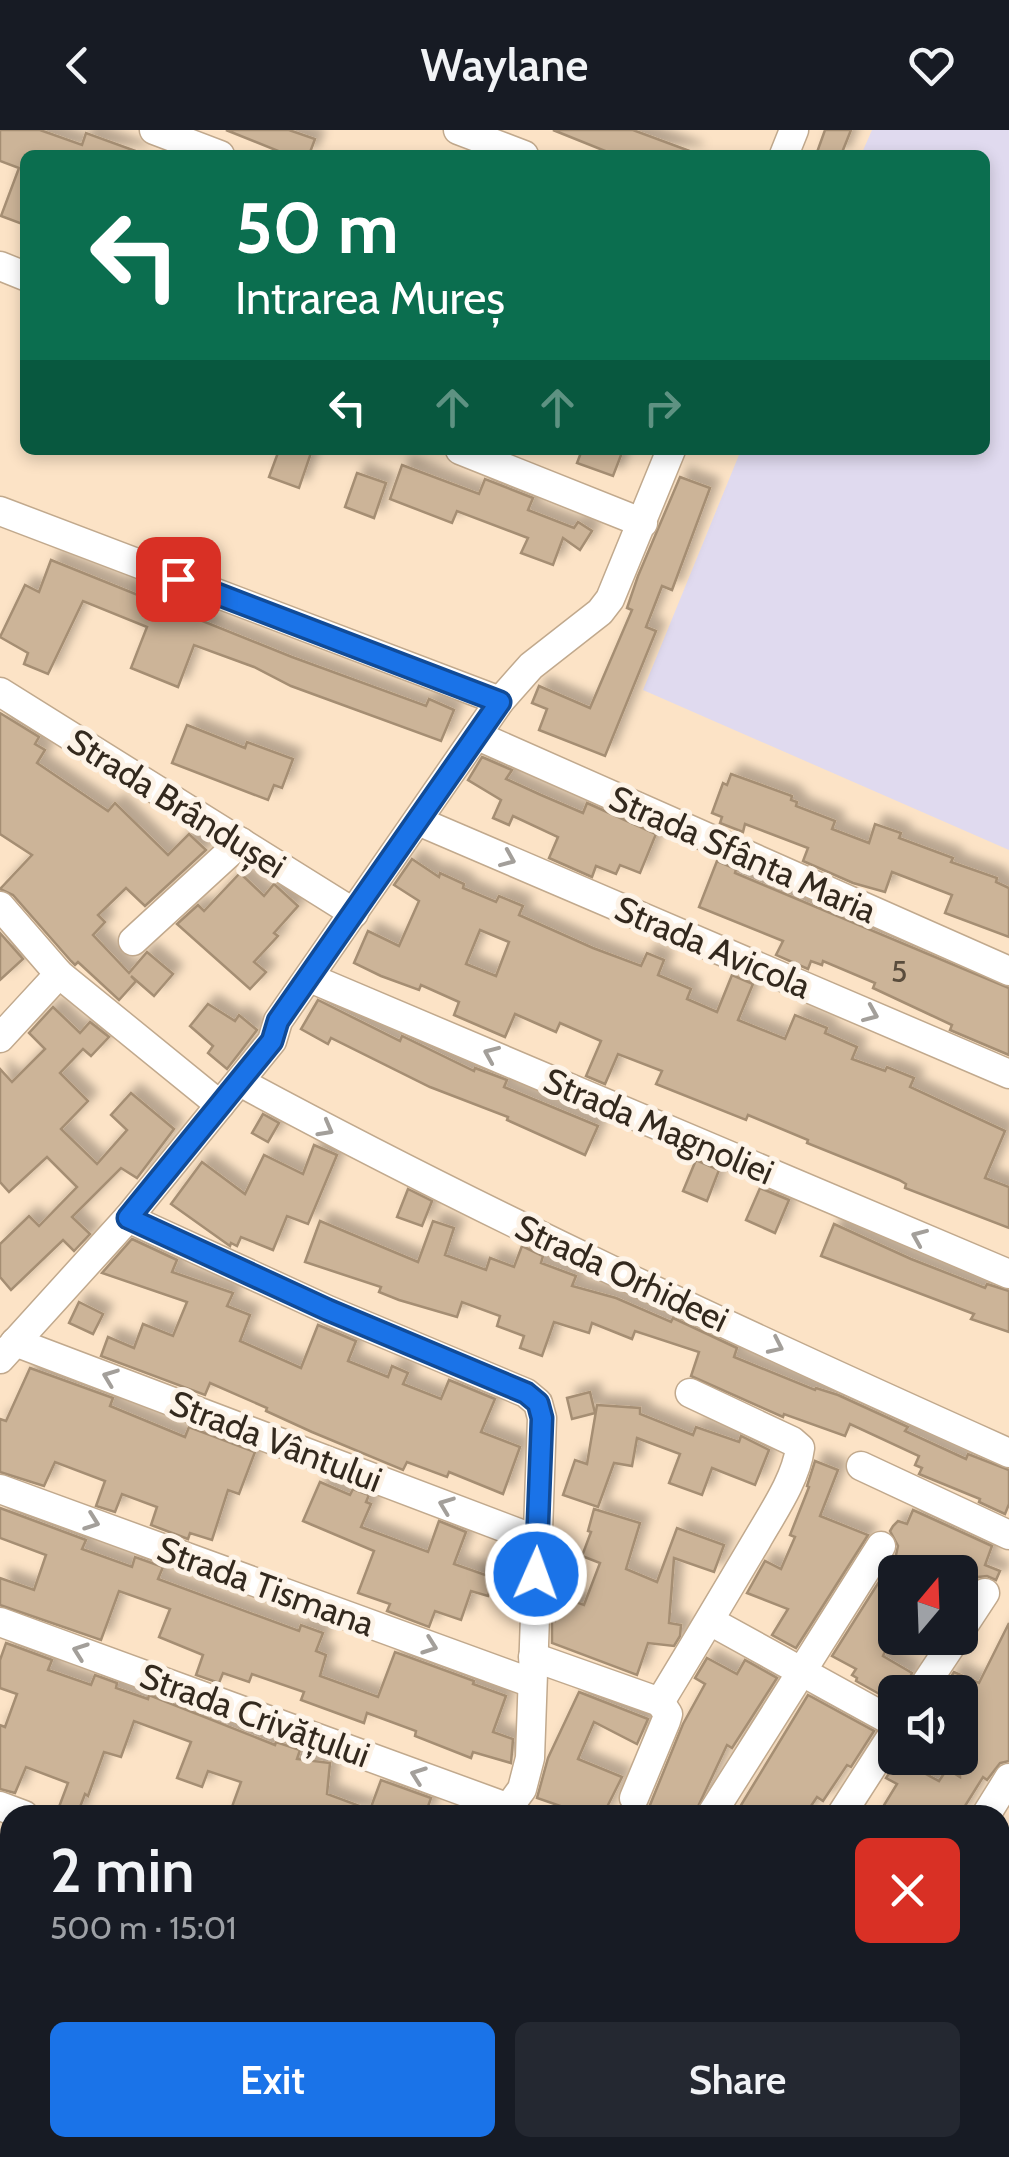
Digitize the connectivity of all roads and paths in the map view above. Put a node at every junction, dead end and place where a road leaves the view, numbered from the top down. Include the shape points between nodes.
1 (154, 130) edge
2 (458, 130) edge
3 (207, 150) edge
4 (511, 150) edge
5 (473, 455) edge
6 (669, 455) edge
7 (0, 511) edge
8 (643, 523) junction
9 (0, 692) edge
10 (500, 702) junction
11 (478, 736) junction
12 (418, 821) junction
13 (241, 842) junction
14 (0, 906) edge
15 (354, 913) junction
16 (133, 941) dead end
17 (1009, 972) edge
18 (58, 974) junction
19 (310, 978) junction
20 (0, 1038) edge
21 (1009, 1074) edge
22 (240, 1082) junction
23 (220, 1105) junction
24 (128, 1218) junction
25 (1009, 1274) edge
26 (7, 1350) edge
27 (690, 1393) dead end
28 (1009, 1453) edge
29 (861, 1466) dead end
30 (0, 1488) edge
31 (1009, 1535) edge
32 (537, 1540) junction
33 (882, 1546) dead end
34 (984, 1593) dead end
35 (978, 1602) edge
36 (0, 1622) edge
37 (710, 1622) junction
38 (533, 1670) junction
39 (802, 1672) junction
40 (660, 1702) junction
41 (878, 1714) edge
42 (878, 1757) edge
43 (1009, 1778) edge
44 (634, 1798) dead end
45 (487, 1805) edge
46 (511, 1805) edge
47 (717, 1805) edge
48 (847, 1805) edge
49 (992, 1805) edge

1 - 3 street
2 - 4 street
5 - 8 street
6 - 8 street
7 - 10 street
8 - 10 street via 610,600 531,666
9 - 13 street, Strada Brândușei
10 - 11 street
11 - 12 street
11 - 17 street, Strada Sfânta Maria
12 - 15 street
12 -> 21 street, Strada Avicola
13 - 15 street, Strada Brândușei
13 - 16 street
14 - 18 street
15 - 19 street
18 - 20 street
18 - 23 street
19 - 22 street
25 -> 19 street, Strada Magnoliei
22 - 23 street
22 -> 28 street, Strada Orhideei via 547,1239
23 - 24 street
24 - 26 street
24 - 32 street via 526,1393 542,1418
32 -> 26 street, Strada Vântului
27 - 37 street via 800,1448
29 - 31 street
30 -> 38 street, Strada Tismana
32 - 38 street
33 - 39 street
34 - 35 street
45 -> 36 street, Strada Crivățului
37 - 39 street
37 - 40 street
38 - 40 street, Strada Tismana
38 - 46 street via 528,1769
39 - 41 street
39 - 47 street
40 - 44 street via 666,1722
42 - 48 street
43 - 49 street

